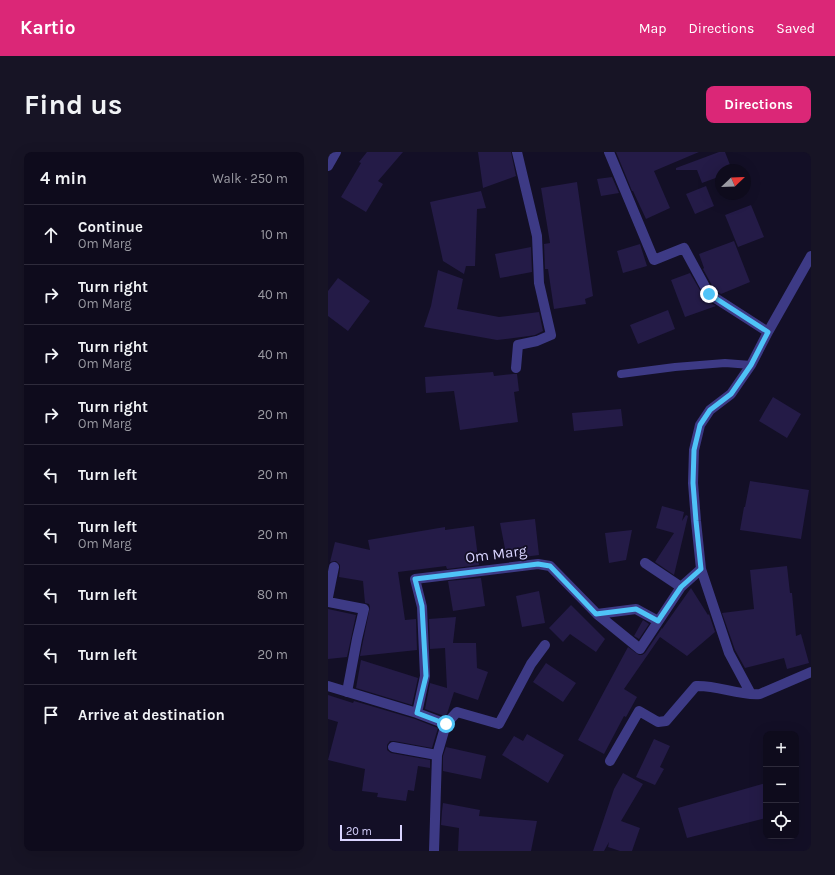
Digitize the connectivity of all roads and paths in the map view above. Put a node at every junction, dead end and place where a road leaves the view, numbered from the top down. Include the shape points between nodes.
1 (336, 152) edge
2 (517, 152) edge
3 (609, 152) edge
4 (328, 166) edge
5 (811, 256) edge
6 (768, 332) junction
7 (751, 365) junction
8 (516, 368) dead end
9 (621, 374) dead end
10 (645, 563) dead end
11 (334, 567) dead end
12 (701, 569) junction
13 (681, 587) junction
14 (328, 597) edge
15 (328, 602) edge
16 (596, 614) junction
17 (658, 621) junction
18 (545, 645) dead end
19 (811, 672) edge
20 (328, 686) edge
21 (347, 692) junction
22 (751, 694) junction
23 (417, 713) junction
24 (446, 724) junction
25 (392, 747) dead end
26 (437, 755) junction
27 (610, 761) dead end
28 (434, 851) edge

1 - 4 street
2 - 8 street via 537,236 539,284 551,335 518,345
3 - 6 street via 654,260 684,248 709,294
5 - 6 street
6 - 7 street
7 - 9 lane via 718,364
7 - 12 street via 731,394 710,410 700,425 694,450 693,483
10 - 13 street
11 - 14 street
12 - 13 street, Om Marg
12 - 22 street via 729,653
13 - 17 street, Om Marg
15 - 21 street via 364,609
16 - 17 street via 636,609
16 - 17 street, Om Marg via 640,649
16 - 23 street, Om Marg via 550,566 538,564 415,579 422,606 426,676
18 - 24 street via 531,664 499,724 457,712
19 - 22 street via 760,694
20 - 21 street
21 - 23 street
22 - 27 street via 696,686 666,721 658,722 639,710
23 - 24 street
24 - 26 street
25 - 26 street
26 - 28 street

